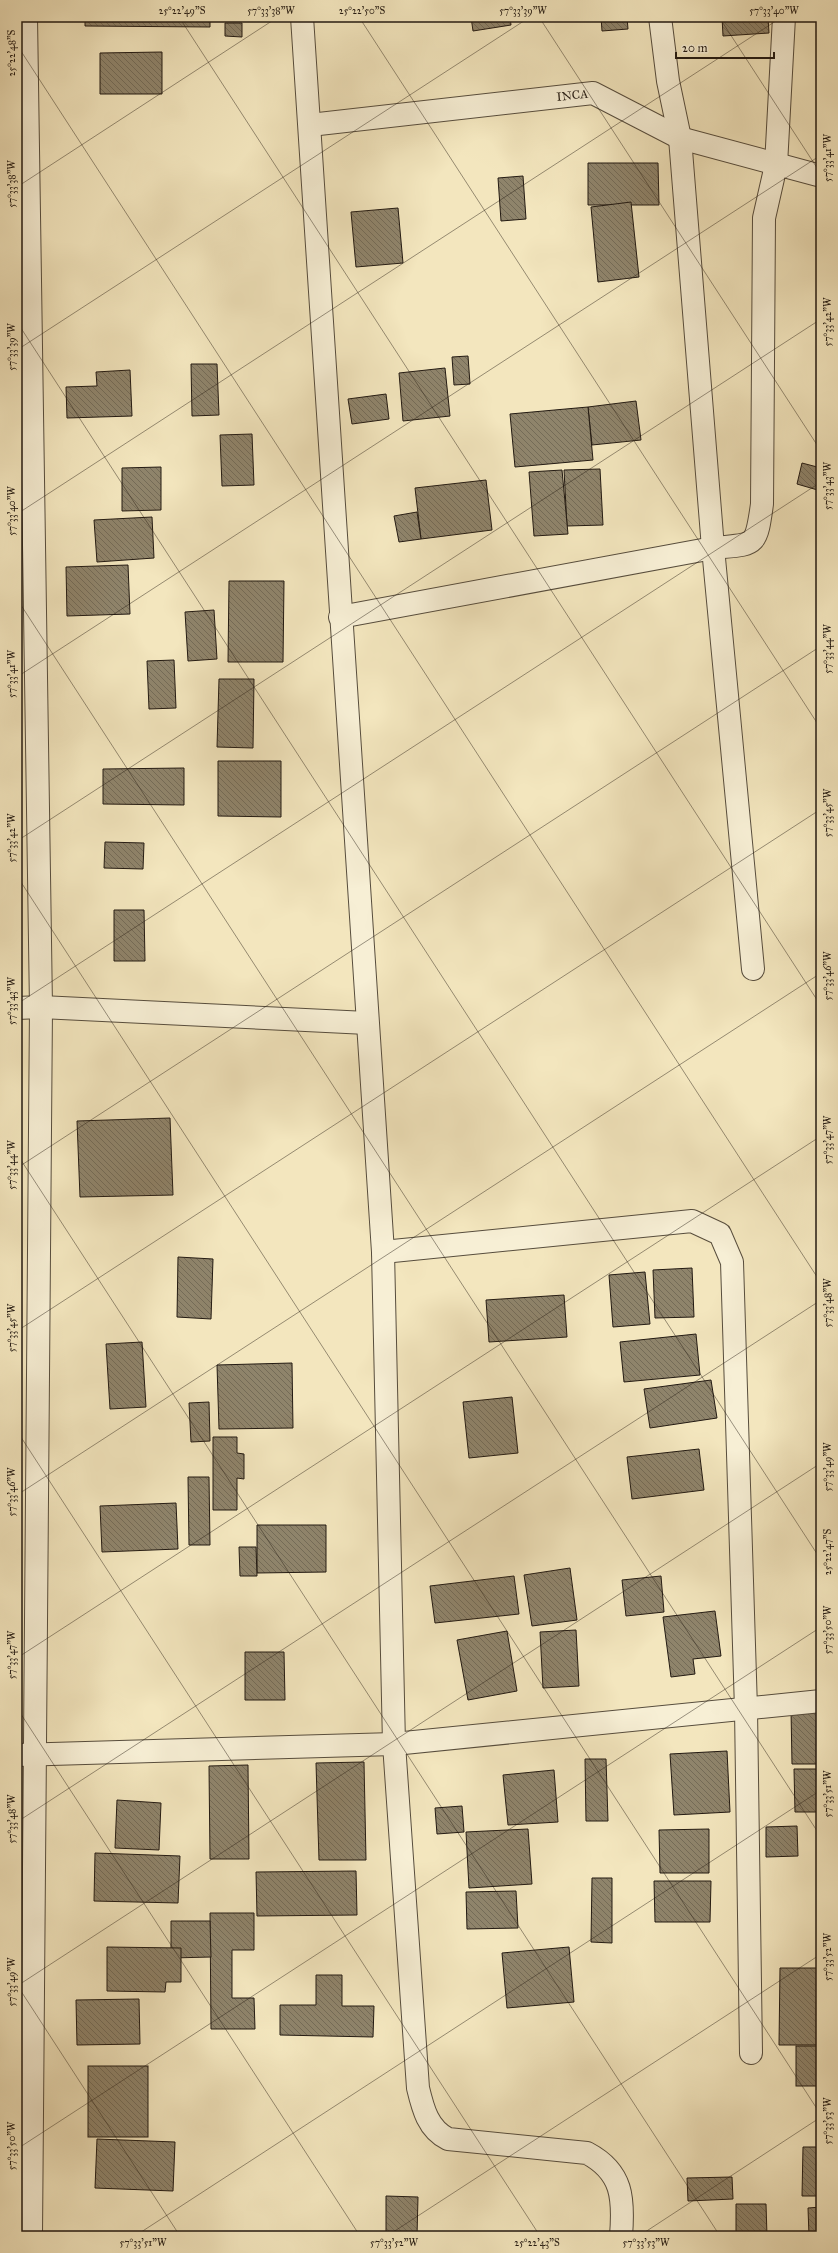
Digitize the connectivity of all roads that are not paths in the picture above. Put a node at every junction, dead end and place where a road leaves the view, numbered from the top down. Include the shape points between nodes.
1 (26, 17) edge
2 (302, 17) edge
3 (660, 17) edge
4 (784, 17) edge
5 (310, 125) junction
6 (680, 138) junction
7 (776, 165) junction
8 (821, 176) edge
9 (713, 548) junction
10 (340, 617) junction
11 (753, 969) dead end
12 (41, 1007) junction
13 (17, 1008) edge
14 (367, 1023) junction
15 (382, 1252) junction
16 (821, 1701) edge
17 (746, 1709) junction
18 (394, 1744) junction
19 (26, 1755) edge
20 (752, 2053) dead end
21 (31, 2236) edge
22 (621, 2236) edge

1 - 12 street
2 - 5 street
3 - 6 street via 668,81
4 - 7 street
5 - 6 street, INCA via 593,93
5 - 10 street
6 - 7 street, INCA
6 - 9 street
7 - 8 street, INCA
7 - 9 street via 764,218 762,504 757,534 748,544
9 - 10 street
9 - 11 street
10 - 14 street
12 - 13 street
12 - 14 street
12 - 19 street
14 - 15 street
15 - 17 street via 692,1221 720,1234 732,1262
15 - 18 street
16 - 17 street
17 - 18 street
17 - 20 street
18 - 19 street
18 - 22 street via 418,2088 422,2107 437,2134 448,2139 587,2152 598,2158 614,2174 618,2184 623,2208
19 - 21 street

